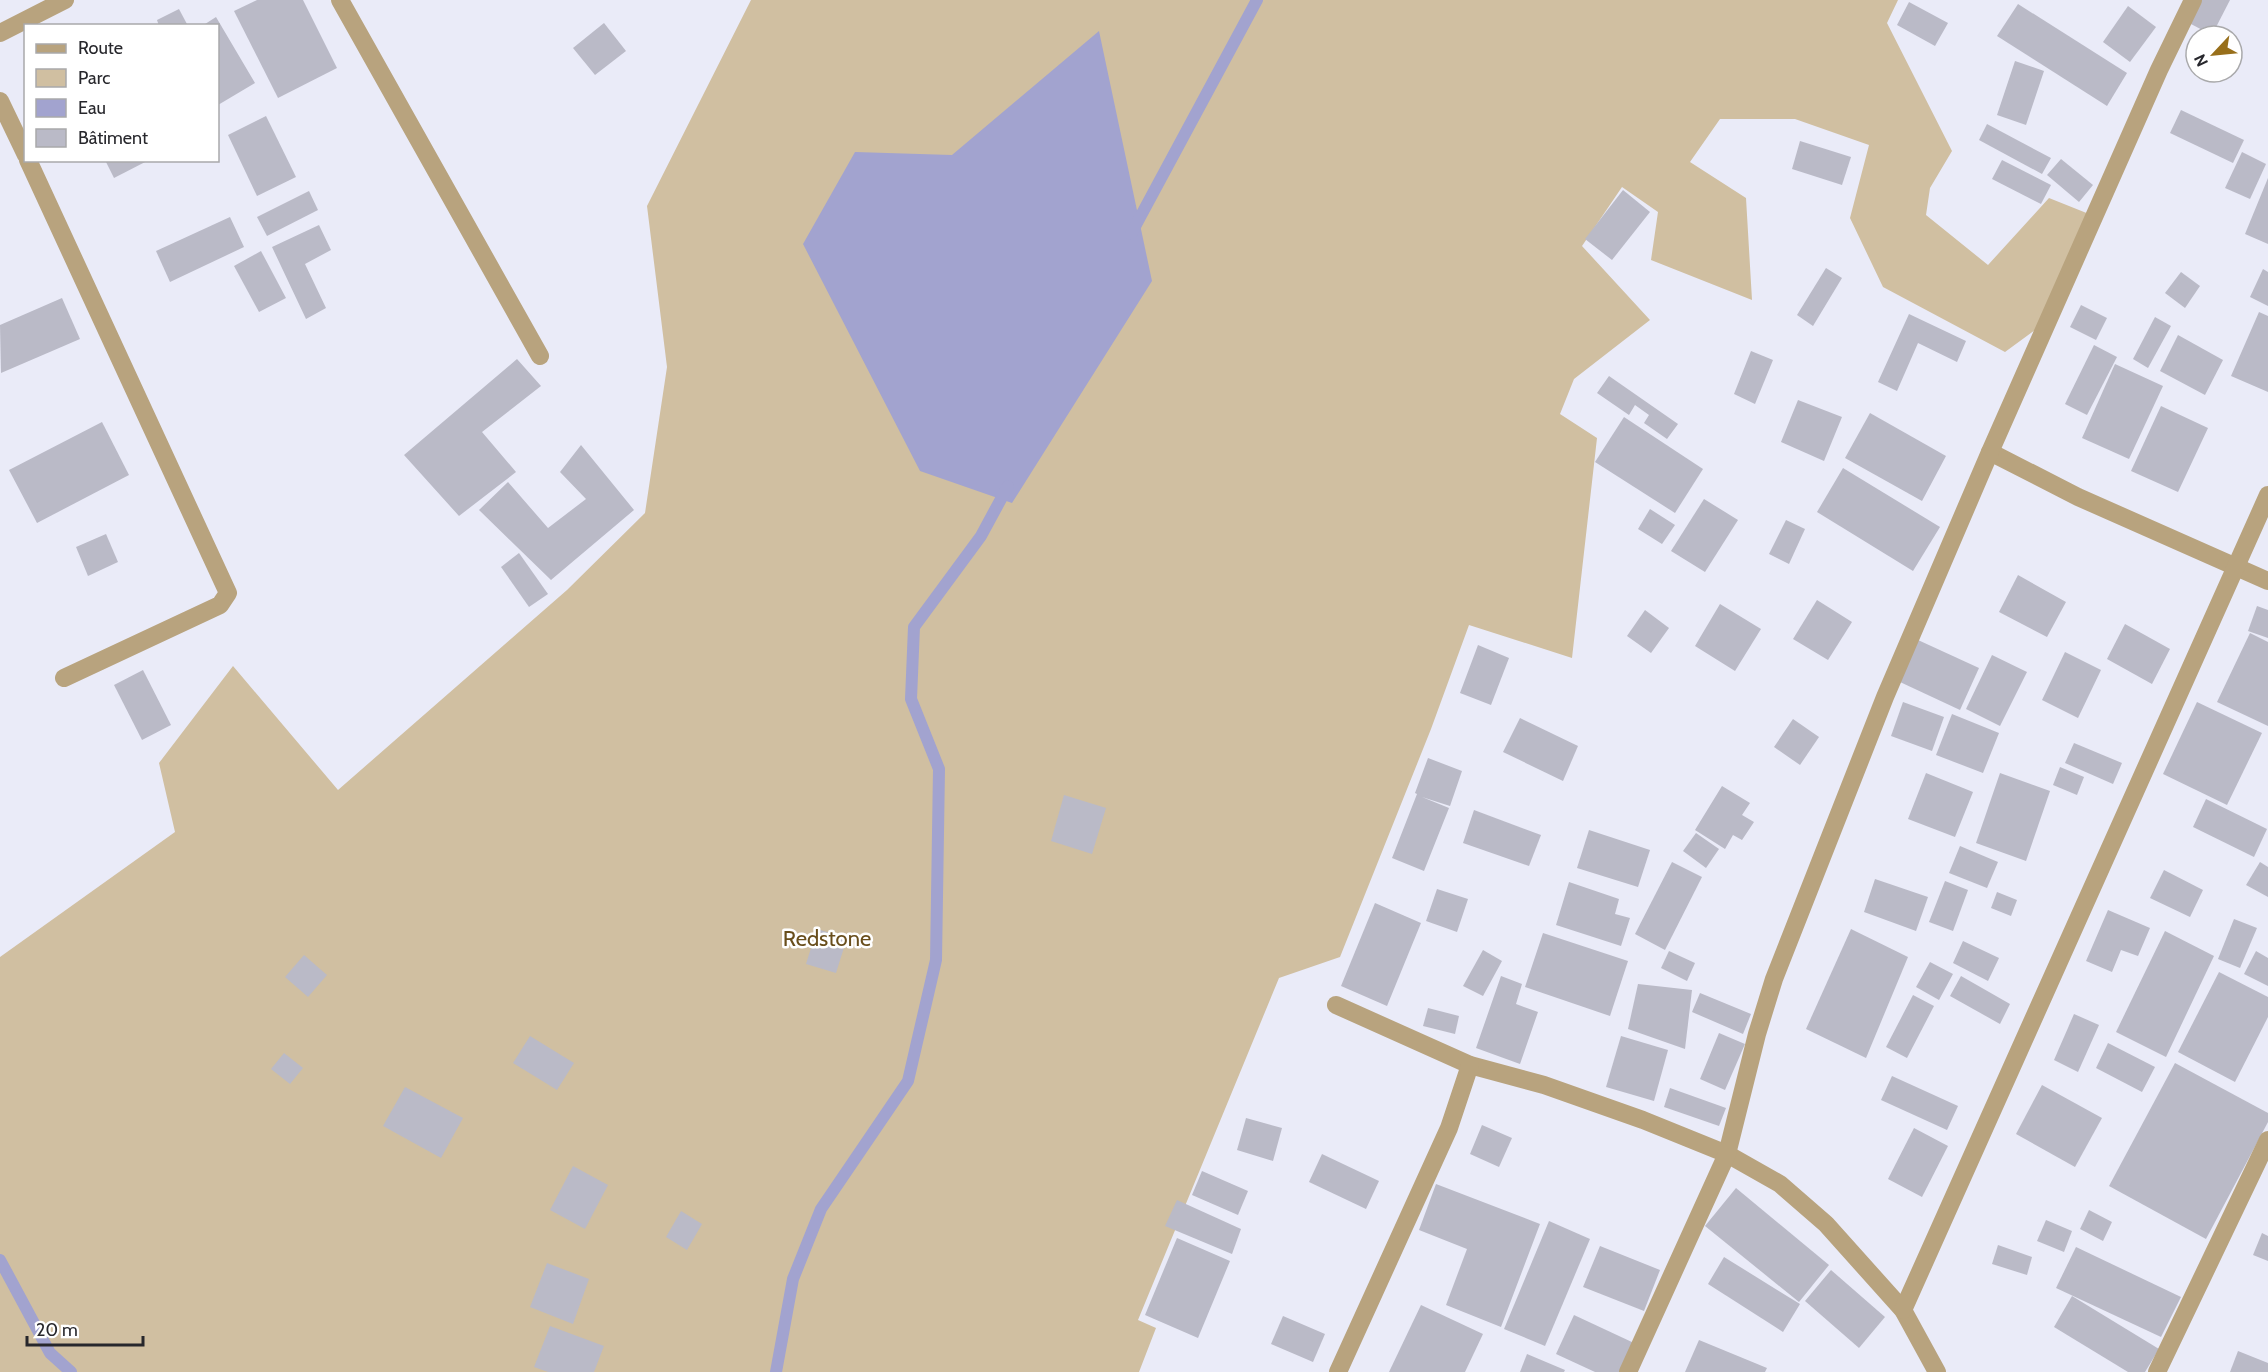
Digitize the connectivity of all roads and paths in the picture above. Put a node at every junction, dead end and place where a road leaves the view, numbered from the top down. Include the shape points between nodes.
1 (65, 0) edge
2 (340, 0) edge
3 (2193, 0) edge
4 (0, 33) edge
5 (0, 101) edge
6 (24, 151) edge
7 (29, 162) edge
8 (540, 356) dead end
9 (1990, 452) junction
10 (2268, 495) edge
11 (2235, 566) junction
12 (2268, 581) edge
13 (64, 678) dead end
14 (1336, 1005) dead end
15 (1470, 1065) junction
16 (2268, 1140) edge
17 (1727, 1154) junction
18 (1903, 1310) junction
19 (1338, 1372) edge
20 (1628, 1372) edge
21 (1937, 1372) edge
22 (2157, 1372) edge

1 - 4 street
2 - 8 street
3 - 9 street
5 - 6 street
7 - 13 street via 228,593 220,604
9 - 11 street via 2078,497
9 - 17 street via 1885,697 1774,979
10 - 11 street
11 - 12 street
11 - 18 street
14 - 15 street
15 - 17 street via 1555,1089
15 - 19 street via 1449,1128
16 - 22 street
17 - 18 street via 1780,1184 1826,1224
17 - 20 street
18 - 21 street

